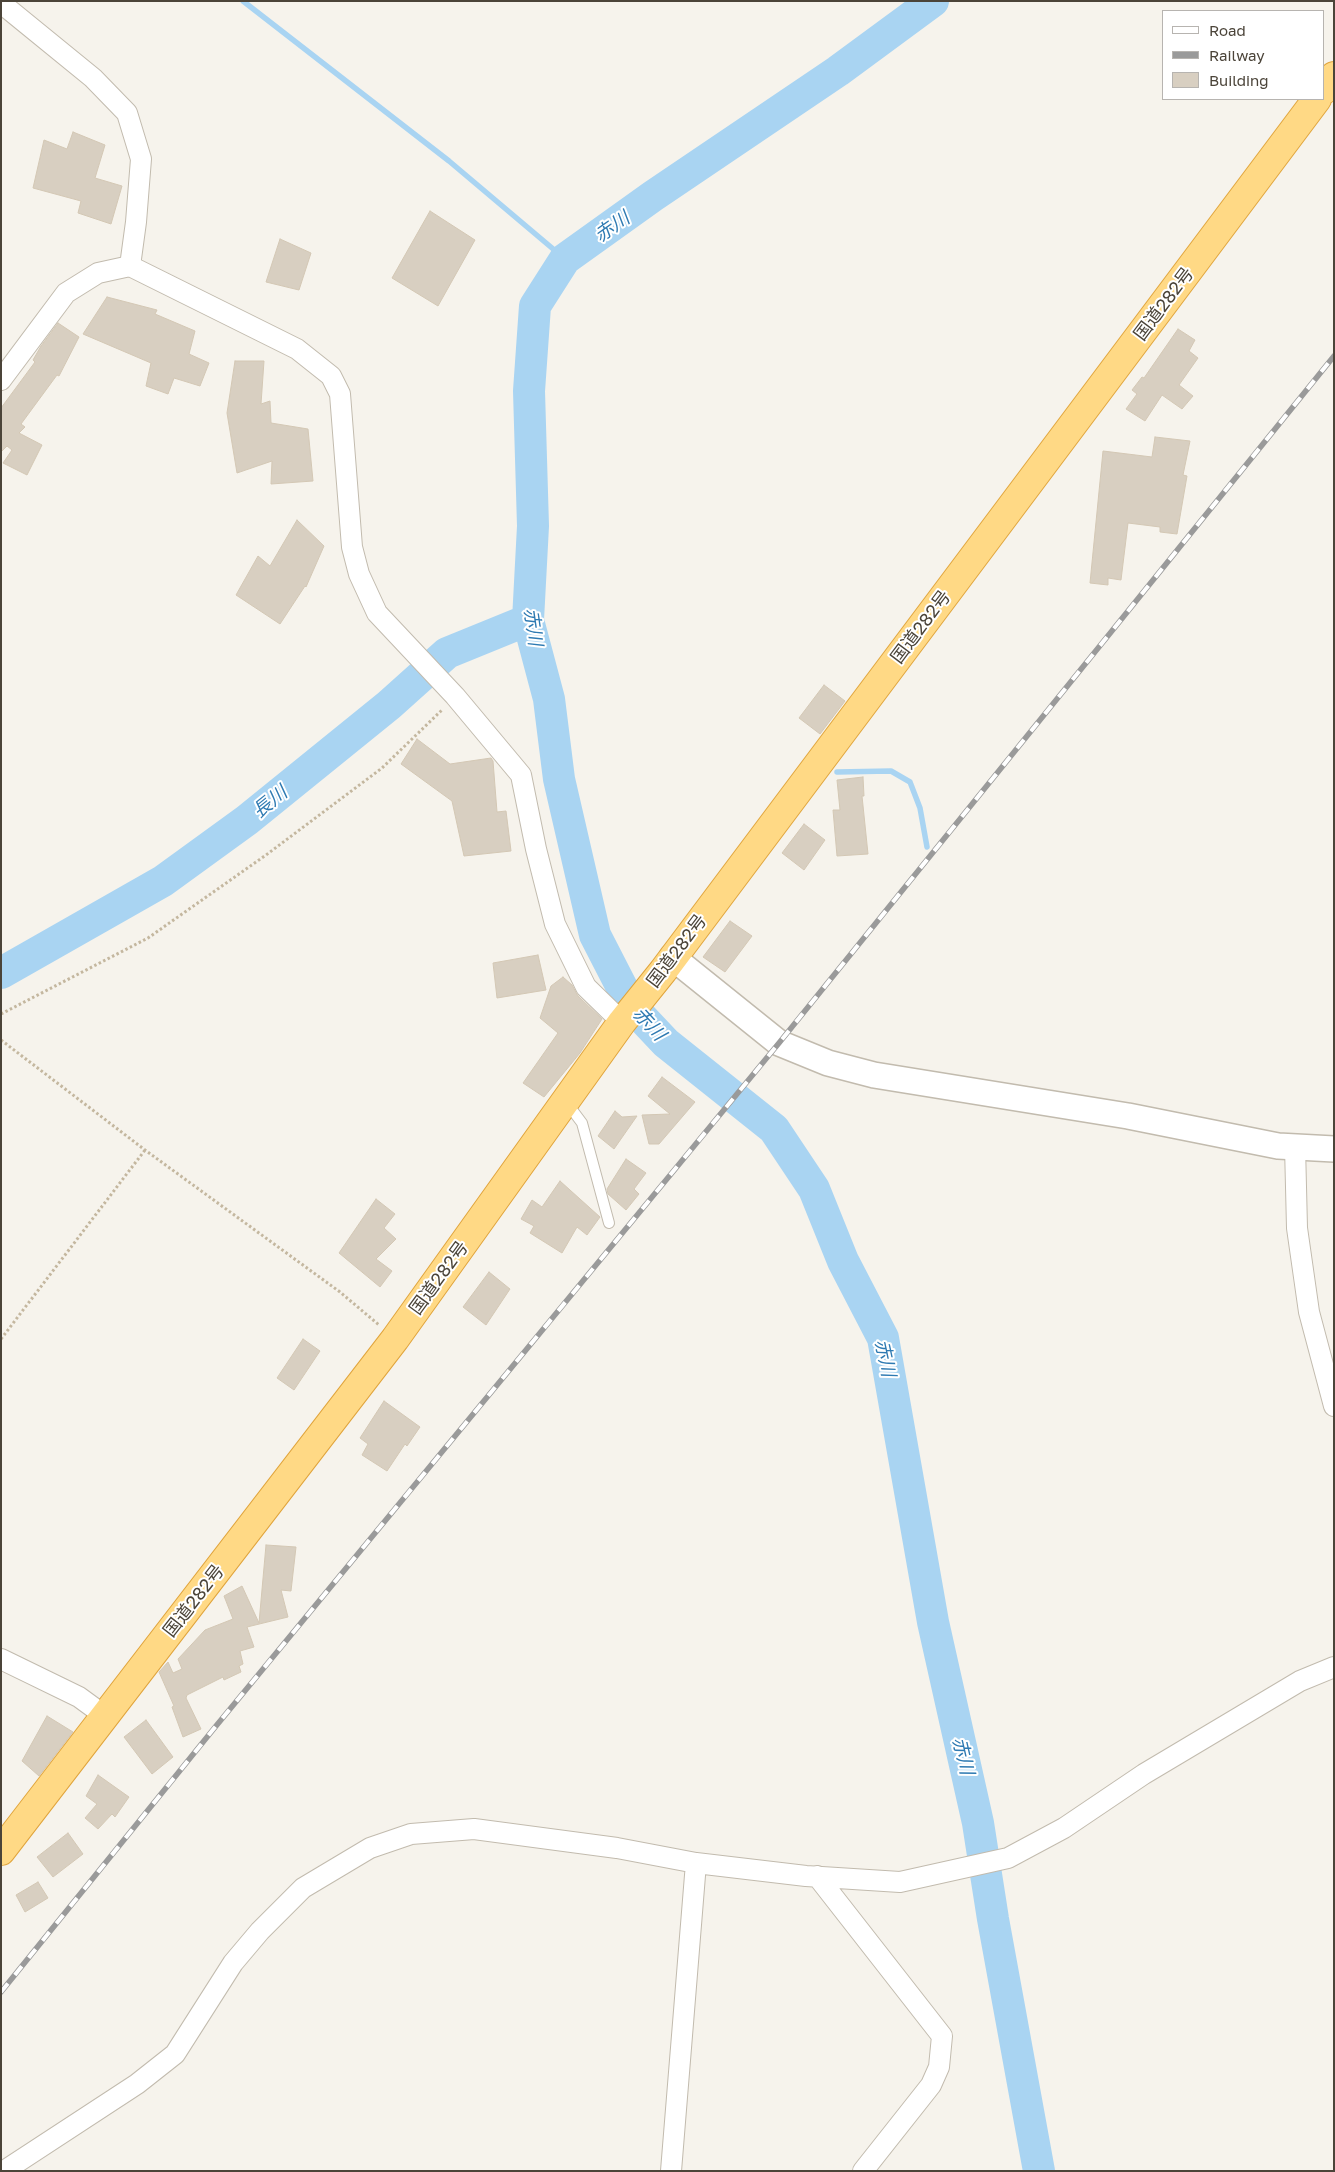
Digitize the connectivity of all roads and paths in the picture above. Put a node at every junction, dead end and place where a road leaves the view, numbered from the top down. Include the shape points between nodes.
1 (1, 3) edge
2 (1334, 76) edge
3 (1325, 89) edge
4 (1316, 100) edge
5 (130, 266) junction
6 (1, 380) edge
7 (456, 696) junction
8 (668, 964) junction
9 (1, 1014) edge
10 (622, 1022) junction
11 (1, 1040) edge
12 (566, 1101) junction
13 (1295, 1146) junction
14 (1334, 1149) edge
15 (145, 1150) junction
16 (609, 1223) dead end
17 (1, 1339) edge
18 (395, 1339) junction
19 (1334, 1406) edge
20 (1, 1659) edge
21 (1334, 1667) edge
22 (105, 1716) junction
23 (1, 1851) edge
24 (696, 1863) junction
25 (817, 1876) junction
26 (4, 2171) edge
27 (671, 2171) edge
28 (863, 2171) edge

1 - 5 street via 93,78 127,113 141,159
2 - 3 highway
4 - 8 highway, 国道282号
5 - 6 street via 98,273 66,293
5 - 7 street via 297,349 331,376 340,394 352,548 359,574 377,613
7 - 9 path via 382,768 148,938
7 - 10 street via 521,775 555,924 586,987
8 - 10 highway, 国道282号
8 - 13 street via 778,1043 828,1064 874,1075 1128,1116 1278,1146
10 - 12 highway, 国道282号
11 - 15 path
12 - 16 lane via 582,1123
12 - 18 highway, 国道282号
13 - 14 street
13 - 19 street via 1297,1228 1309,1312
15 - 17 path
15 - 18 path via 340,1292
18 - 22 highway, 国道282号
20 - 22 street via 79,1697
21 - 25 street via 1300,1681 1152,1770 1064,1828 1008,1858 900,1882
22 - 23 highway, 国道282号
24 - 25 street
24 - 26 street via 617,1848 474,1828 411,1834 370,1848 303,1888 260,1931 233,1963 175,2054 137,2084
24 - 27 street
25 - 28 street via 942,2036 939,2067 931,2085

